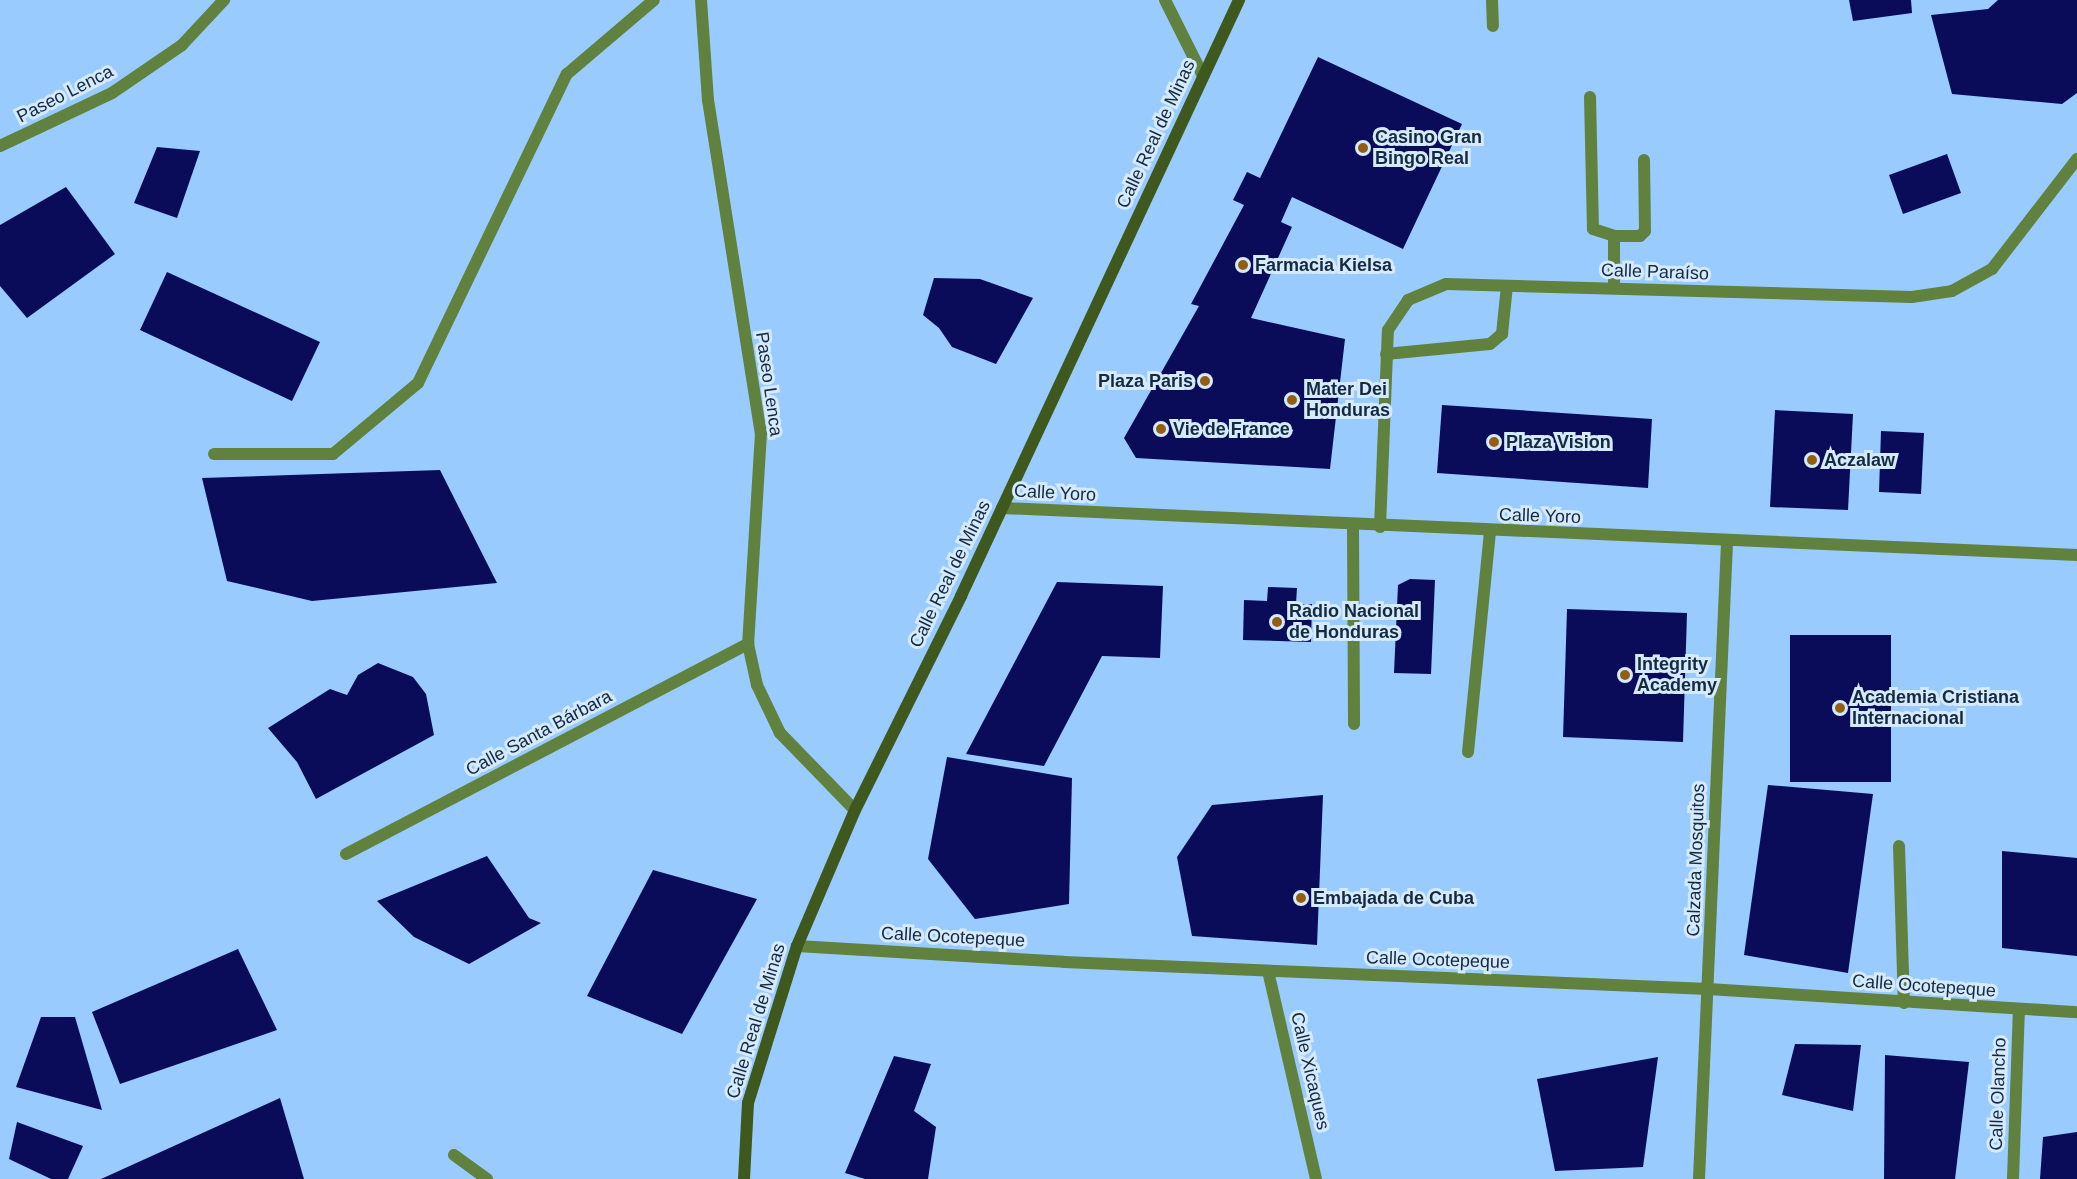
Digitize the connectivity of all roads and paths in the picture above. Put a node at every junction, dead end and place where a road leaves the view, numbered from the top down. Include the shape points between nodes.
1 (224, 0) edge
2 (654, 0) edge
3 (701, 0) edge
4 (1165, 0) edge
5 (1239, 0) edge
6 (1492, 0) edge
7 (1493, 26) dead end
8 (1203, 76) junction
9 (1590, 97) dead end
10 (0, 146) edge
11 (2077, 159) edge
12 (1644, 160) dead end
13 (1614, 236) junction
14 (1507, 286) junction
15 (1614, 288) junction
16 (1386, 354) junction
17 (214, 453) dead end
18 (1002, 508) junction
19 (1353, 526) junction
20 (1380, 527) junction
21 (1490, 532) junction
22 (1727, 542) junction
23 (2077, 555) edge
24 (748, 644) junction
25 (1354, 724) dead end
26 (1468, 752) dead end
27 (855, 810) junction
28 (1899, 846) dead end
29 (346, 854) dead end
30 (797, 946) junction
31 (1268, 971) junction
32 (1708, 989) junction
33 (1904, 1003) junction
34 (2019, 1010) junction
35 (2077, 1012) edge
36 (454, 1155) dead end
37 (487, 1179) edge
38 (744, 1179) edge
39 (1316, 1179) edge
40 (1699, 1179) edge
41 (2013, 1179) edge

1 - 10 street, Paseo Lenca via 182,45 112,93
2 - 17 street via 567,74 418,382 333,454
3 - 24 street, Paseo Lenca via 708,100 761,433
4 - 8 street
5 - 8 street, Calle Real de Minas
6 - 7 street
8 - 18 street, Calle Real de Minas
9 - 13 street via 1593,229
11 - 15 street, Calle Paraíso via 1992,269 1952,291 1912,297
12 - 13 street via 1645,231 1640,236
13 - 15 street
14 - 15 street, Calle Paraíso
14 - 16 street, Calle Paraíso via 1446,284 1408,300 1388,330
14 - 16 street via 1502,334 1490,344
16 - 20 street, Calle Paraíso
18 - 19 street, Calle Yoro
18 - 27 street, Calle Real de Minas
19 - 20 street, Calle Yoro
19 - 25 street
20 - 21 street, Calle Yoro
21 - 22 street, Calle Yoro
21 - 26 street
22 - 23 street, Calle Yoro
22 - 32 street, Calzada Mosquitos
24 - 27 street, Paseo Lenca via 757,685 780,733
24 - 29 street, Calle Santa Bárbara
27 - 30 street, Calle Real de Minas
28 - 33 street
30 - 31 street, Calle Ocotepeque
30 - 38 street, Calle Real de Minas via 748,1103
31 - 32 street, Calle Ocotepeque
31 - 39 street, Calle Xicaques
32 - 33 street, Calle Ocotepeque
32 - 40 street, Calzada Mosquitos
33 - 34 street, Calle Ocotepeque
34 - 35 street, Calle Ocotepeque
34 - 41 street, Calle Olancho
36 - 37 street

